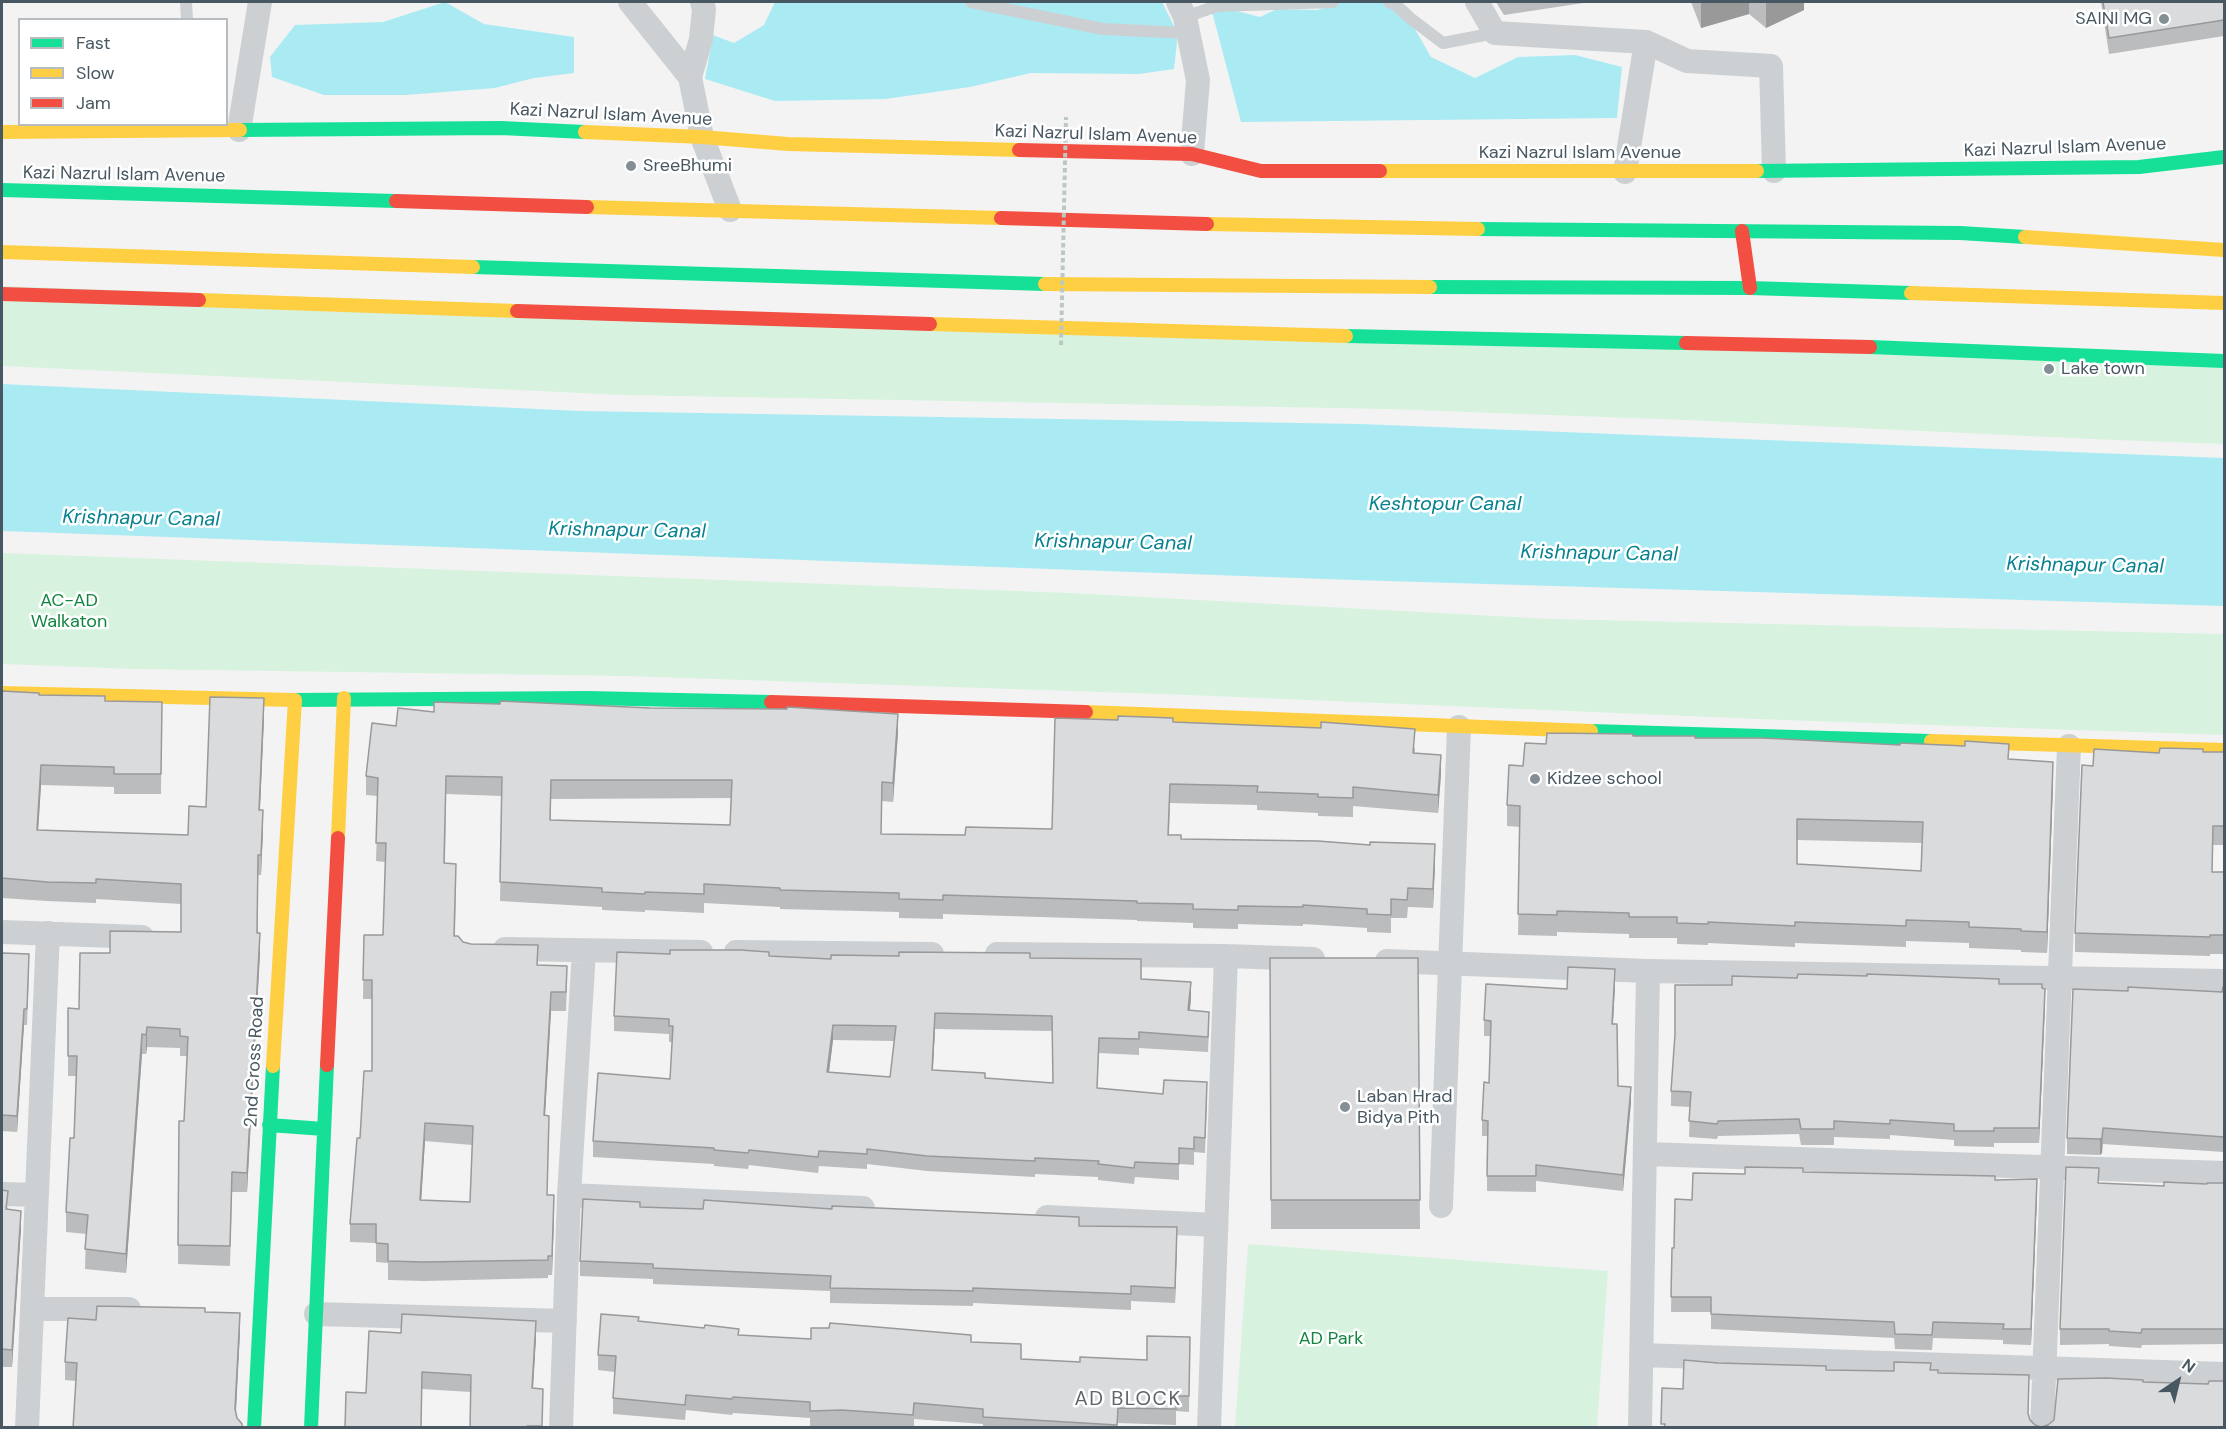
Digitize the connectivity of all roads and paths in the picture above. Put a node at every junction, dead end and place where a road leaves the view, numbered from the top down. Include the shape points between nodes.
1 (186, 2) edge
2 (260, 2) edge
3 (630, 2) edge
4 (702, 2) edge
5 (971, 2) edge
6 (1333, 2) edge
7 (1389, 2) edge
8 (1476, 2) edge
9 (1183, 17) edge
10 (187, 18) edge
11 (1495, 33) junction
12 (1646, 42) junction
13 (690, 77) junction
14 (1066, 117) dead end
15 (192, 128) edge
16 (239, 130) junction
17 (2, 132) edge
18 (702, 137) junction
19 (1192, 154) junction
20 (2224, 157) edge
21 (1774, 171) junction
22 (1625, 172) junction
23 (2, 190) edge
24 (730, 210) junction
25 (1742, 231) junction
26 (2224, 250) edge
27 (2, 252) edge
28 (1750, 288) junction
29 (2, 294) edge
30 (2224, 303) edge
31 (1061, 345) dead end
32 (2224, 361) edge
33 (2, 693) edge
34 (344, 698) junction
35 (295, 700) junction
36 (1459, 727) junction
37 (2069, 746) junction
38 (2224, 750) edge
39 (2, 932) edge
40 (48, 933) junction
41 (142, 937) edge
42 (482, 949) edge
43 (584, 951) junction
44 (1226, 956) junction
45 (1332, 960) edge
46 (1367, 961) edge
47 (1449, 964) junction
48 (1648, 971) junction
49 (2060, 978) junction
50 (2224, 981) edge
51 (269, 1125) junction
52 (324, 1129) junction
53 (1645, 1154) junction
54 (2053, 1168) junction
55 (2224, 1173) edge
56 (2, 1194) edge
57 (569, 1195) junction
58 (37, 1196) junction
59 (1441, 1206) dead end
60 (880, 1209) edge
61 (1024, 1216) edge
62 (1216, 1225) junction
63 (32, 1309) junction
64 (148, 1310) edge
65 (316, 1314) junction
66 (565, 1321) junction
67 (1641, 1355) junction
68 (2045, 1368) junction
69 (2224, 1374) edge
70 (27, 1428) edge
71 (254, 1428) edge
72 (311, 1428) edge
73 (561, 1428) edge
74 (1209, 1428) edge
75 (1640, 1428) edge
76 (2042, 1428) edge

1 - 10 lane
2 - 16 street
3 - 13 street
4 - 13 street via 701,39
5 - 9 lane via 1103,29
6 - 9 lane via 1217,6
7 - 11 lane via 1443,43
8 - 11 street
9 - 19 street via 1198,80
11 - 12 street
12 - 21 street via 1687,61 1771,66
12 - 22 street
13 - 18 street
14 - 31 path, bridge
15 - 16 street, Kazi Nazrul Islam Avenue
15 - 17 street, Kazi Nazrul Islam Avenue
16 - 18 street, Kazi Nazrul Islam Avenue via 501,128
18 - 19 street, Kazi Nazrul Islam Avenue via 788,144
18 - 24 street
19 - 22 street, Kazi Nazrul Islam Avenue via 1261,171
20 - 21 street, Kazi Nazrul Islam Avenue via 2139,166
21 - 22 street, Kazi Nazrul Islam Avenue
23 - 24 street, Kazi Nazrul Islam Avenue
24 - 25 street, Kazi Nazrul Islam Avenue via 1323,227
25 - 26 street, Kazi Nazrul Islam Avenue via 1960,233
25 - 28 street
27 - 28 street via 1106,286
28 - 30 street
29 - 32 street via 1169,332 1854,346
33 - 35 street
34 - 35 street
34 - 36 street via 911,705
34 - 52 street
35 - 51 street, 2nd Cross Road
36 - 37 street
36 - 47 street
37 - 38 street
37 - 49 street
39 - 40 street
40 - 41 street
40 - 58 street
42 - 43 street
43 - 44 street
43 - 57 street
44 - 45 street
44 - 62 street
46 - 47 street
47 - 48 street
47 - 59 street
48 - 49 street
48 - 53 street
49 - 50 street
49 - 54 street
51 - 52 street
51 - 71 street, 2nd Cross Road via 249,1314
52 - 65 street
53 - 54 street
53 - 67 street
54 - 55 street
54 - 68 street
56 - 58 street
57 - 60 street
57 - 66 street
58 - 63 street
61 - 62 street
62 - 74 street
63 - 64 street
63 - 70 street
65 - 66 street
65 - 72 street
66 - 73 street
67 - 68 street
67 - 75 street
68 - 69 street
68 - 76 street

